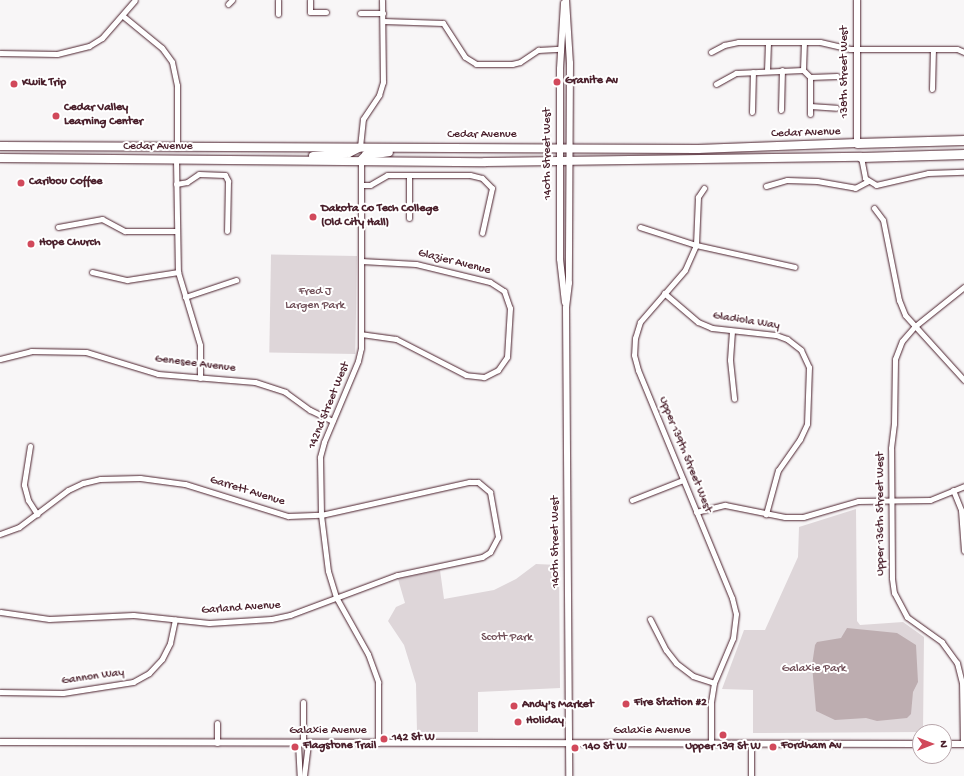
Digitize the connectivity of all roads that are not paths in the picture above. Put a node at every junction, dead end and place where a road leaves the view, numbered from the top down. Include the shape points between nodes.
1 (135, 0) edge
2 (278, 0) edge
3 (310, 0) edge
4 (382, 0) edge
5 (565, 0) edge
6 (857, 0) edge
7 (326, 12) dead end
8 (360, 12) dead end
9 (383, 13) junction
10 (278, 14) dead end
11 (123, 16) junction
12 (383, 21) junction
13 (768, 43) junction
14 (804, 44) junction
15 (856, 48) junction
16 (560, 49) junction
17 (933, 49) junction
18 (711, 52) dead end
19 (964, 52) edge
20 (0, 53) edge
21 (782, 70) junction
22 (804, 70) junction
23 (767, 71) junction
24 (753, 72) junction
25 (837, 76) dead end
26 (810, 77) junction
27 (716, 84) dead end
28 (932, 89) dead end
29 (810, 106) junction
30 (836, 108) dead end
31 (782, 110) dead end
32 (752, 112) dead end
33 (810, 114) dead end
34 (964, 140) edge
35 (857, 143) junction
36 (0, 146) edge
37 (360, 147) junction
38 (415, 147) junction
39 (177, 148) junction
40 (559, 148) junction
41 (570, 148) junction
42 (964, 154) edge
43 (860, 157) junction
44 (0, 158) edge
45 (176, 160) junction
46 (292, 160) junction
47 (361, 160) junction
48 (559, 161) junction
49 (570, 161) junction
50 (964, 172) edge
51 (409, 176) junction
52 (867, 179) junction
53 (176, 184) junction
54 (361, 185) junction
55 (766, 186) dead end
56 (704, 188) dead end
57 (874, 208) dead end
58 (409, 218) dead end
59 (58, 227) dead end
60 (640, 227) dead end
61 (176, 230) junction
62 (227, 231) dead end
63 (482, 233) dead end
64 (696, 245) junction
65 (361, 261) junction
66 (795, 267) dead end
67 (92, 272) dead end
68 (178, 272) junction
69 (236, 280) dead end
70 (964, 287) edge
71 (664, 293) junction
72 (185, 297) junction
73 (566, 308) junction
74 (914, 327) junction
75 (732, 330) junction
76 (362, 334) junction
77 (0, 359) edge
78 (200, 378) junction
79 (964, 380) edge
80 (734, 399) dead end
81 (333, 421) junction
82 (30, 446) dead end
83 (683, 480) junction
84 (964, 486) edge
85 (953, 490) junction
86 (492, 500) joint
87 (632, 500) dead end
88 (891, 500) junction
89 (696, 512) junction
90 (37, 514) junction
91 (766, 514) junction
92 (321, 515) junction
93 (0, 534) edge
94 (964, 551) edge
95 (336, 597) junction
96 (0, 612) edge
97 (650, 619) dead end
98 (175, 620) junction
99 (714, 683) junction
100 (0, 692) edge
101 (303, 702) dead end
102 (217, 723) dead end
103 (0, 742) edge
104 (217, 743) junction
105 (303, 743) junction
106 (378, 743) junction
107 (568, 743) junction
108 (711, 743) junction
109 (751, 743) junction
110 (912, 744) edge
111 (952, 744) edge
112 (963, 744) edge
113 (300, 776) edge
114 (304, 776) edge
115 (569, 776) edge
116 (750, 776) edge

1 - 11 street
2 - 10 street
3 - 7 street via 310,12
4 - 9 street
5 - 16 street, 140th Street West
5 - 41 street, 140th Street West via 570,63
6 - 15 street, 138th Street West
8 - 9 street
9 - 12 street
11 - 20 street via 102,38 76,51 57,54
11 - 39 street via 162,48 172,62 178,85
12 - 16 street via 443,23 465,56 476,64 512,64 541,49
12 - 37 street via 383,82 379,95 363,119
13 - 14 street
13 - 18 street via 733,43
13 - 23 street
14 - 15 street via 825,43
14 - 22 street
15 - 17 street
15 - 35 street, 138th Street West
16 - 40 street, 140th Street West
17 - 19 street via 957,49
17 - 28 street
21 - 22 street
21 - 23 street
21 - 31 street
22 - 26 street
23 - 24 street
24 - 27 street via 736,72
24 - 32 street
25 - 26 street
26 - 29 street
29 - 30 street
29 - 33 street
34 - 35 highway, Cedar Avenue
35 - 41 highway, Cedar Avenue via 698,149
36 - 39 highway, Cedar Avenue
37 - 38 highway, Cedar Avenue
37 - 39 highway, Cedar Avenue
37 - 46 highway via 349,153 324,154
38 - 40 highway, Cedar Avenue
38 - 47 highway via 401,152 372,153
40 - 41 highway, Cedar Avenue
40 - 48 street, 140th Street West
41 - 49 street, 140th Street West
42 - 43 highway, Cedar Avenue
43 - 49 highway, Cedar Avenue
43 - 52 street
44 - 45 highway, Cedar Avenue
45 - 46 highway, Cedar Avenue
45 - 53 street
46 - 47 highway, Cedar Avenue
47 - 48 highway, Cedar Avenue
47 - 54 street, 142nd Street West
48 - 49 highway, Cedar Avenue
48 - 73 street, 140th Street West via 560,259
49 - 73 street, 140th Street West via 569,283
50 - 52 street via 928,173 876,185
51 - 54 street via 388,175 370,185
51 - 58 street
51 - 63 street via 470,175 488,182 492,188
52 - 55 street via 855,188 817,181 787,180
53 - 61 street
53 - 62 street via 187,182 200,174 225,175 228,181
54 - 65 street, 142nd Street West
56 - 64 street, Upper 139th Street West via 698,197
57 - 74 street via 883,220 899,300
59 - 61 street via 102,219 125,231
60 - 64 street
61 - 68 street
64 - 66 street
64 - 71 street, Upper 139th Street West via 685,270
65 - 76 street, 142nd Street West
65 - 76 street, Glazier Avenue via 416,264 490,282 504,292 508,299 509,348 507,357 498,370 484,377 475,377 396,339
67 - 68 street via 127,280
68 - 72 street
69 - 72 street
70 - 74 street, Upper 136th Street West
71 - 75 street, Gladiola Way via 698,322
71 - 83 street, Upper 139th Street West via 640,322 635,338 634,355
72 - 78 street via 200,345
73 - 107 street, 140th Street West
74 - 79 street
74 - 88 street, Upper 136th Street West via 902,341 895,359
75 - 80 street via 730,360
75 - 91 street, Gladiola Way via 787,339 801,350 809,367 807,424 800,439 778,470
76 - 81 street, 142nd Street West via 358,361
77 - 78 street, Genesee Avenue via 31,351 86,352 158,374
78 - 81 street, Genesee Avenue via 269,384
81 - 92 street, 142nd Street West via 320,457
82 - 90 street via 24,485 28,500
83 - 87 street
83 - 89 street, Upper 139th Street West
84 - 85 street
85 - 88 street via 930,500
85 - 94 street via 961,510
86 - 92 street, Garrett Avenue via 485,486 469,482
86 - 95 street, Garland Avenue via 498,537 490,552 398,575
88 - 91 street via 844,503 803,517
88 - 112 street, Upper 136th Street West via 894,593 907,617 942,642 957,663 962,683
89 - 91 street via 726,505
89 - 99 street, Upper 139th Street West via 732,598 736,614 733,638
90 - 92 street, Garrett Avenue via 68,490 83,483 100,479 140,478 185,484 288,516
90 - 93 street, Garrett Avenue via 19,527
92 - 95 street, 142nd Street West via 328,571
95 - 98 street, Garland Avenue via 271,619 209,623
95 - 106 street, 142nd Street West via 375,668 378,687
96 - 98 street, Garland Avenue via 49,619 134,615
97 - 99 street via 676,663 693,676
98 - 100 street, Gannon Way via 170,642 162,659 149,673 133,682 63,693
99 - 108 street, Upper 139th Street West via 711,701
101 - 105 street
102 - 104 street
103 - 104 street, Galaxie Avenue
104 - 105 street, Galaxie Avenue
105 - 106 street, Galaxie Avenue
105 - 113 street
105 - 114 street
106 - 107 street, Galaxie Avenue
107 - 108 street, Galaxie Avenue
107 - 115 street, 140th Street West
108 - 109 street, Galaxie Avenue
109 - 110 street, Galaxie Avenue
109 - 116 street
111 - 112 street

